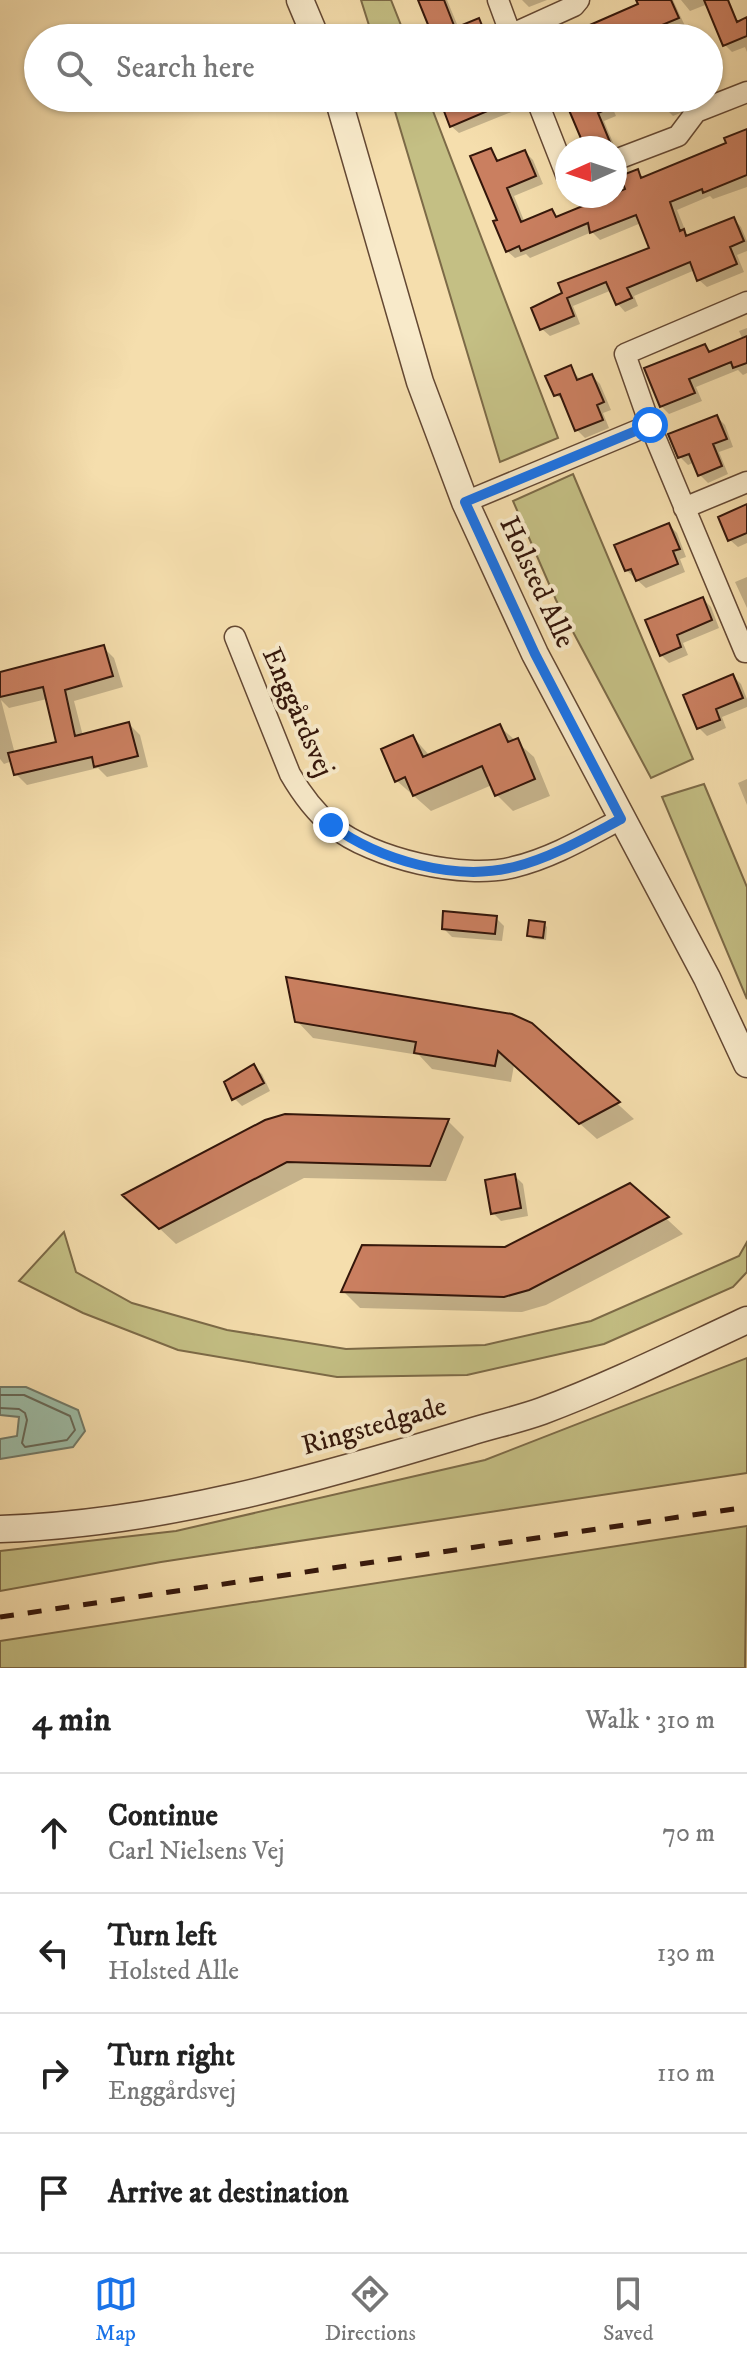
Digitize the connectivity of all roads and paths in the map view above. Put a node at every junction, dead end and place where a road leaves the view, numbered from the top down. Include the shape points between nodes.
1 (300, 0) edge
2 (498, 0) edge
3 (579, 0) edge
4 (310, 24) edge
5 (507, 24) edge
6 (536, 24) edge
7 (747, 92) edge
8 (723, 101) edge
9 (342, 112) edge
10 (541, 112) edge
11 (696, 112) edge
12 (555, 146) edge
13 (627, 155) edge
14 (747, 302) edge
15 (650, 425) junction
16 (747, 482) edge
17 (465, 502) junction
18 (684, 508) junction
19 (235, 637) dead end
20 (747, 652) edge
21 (621, 819) junction
22 (747, 1064) edge
23 (747, 1320) edge
24 (0, 1529) edge

1 - 4 street
2 - 5 street
3 - 6 street
7 - 8 street
9 - 17 street, Holsted Alle via 420,382
10 - 12 street
11 - 13 street via 678,136
14 - 15 street via 625,354
15 - 17 street
15 - 18 street
16 - 18 street
17 - 21 street, Holsted Alle via 535,654
18 - 20 street
19 - 21 street, Enggårdsvej via 302,795 331,825 357,841 413,862 483,872 537,860
21 - 22 street, Holsted Alle via 714,990
23 - 24 street, Ringstedgade via 543,1411 389,1457 140,1515

